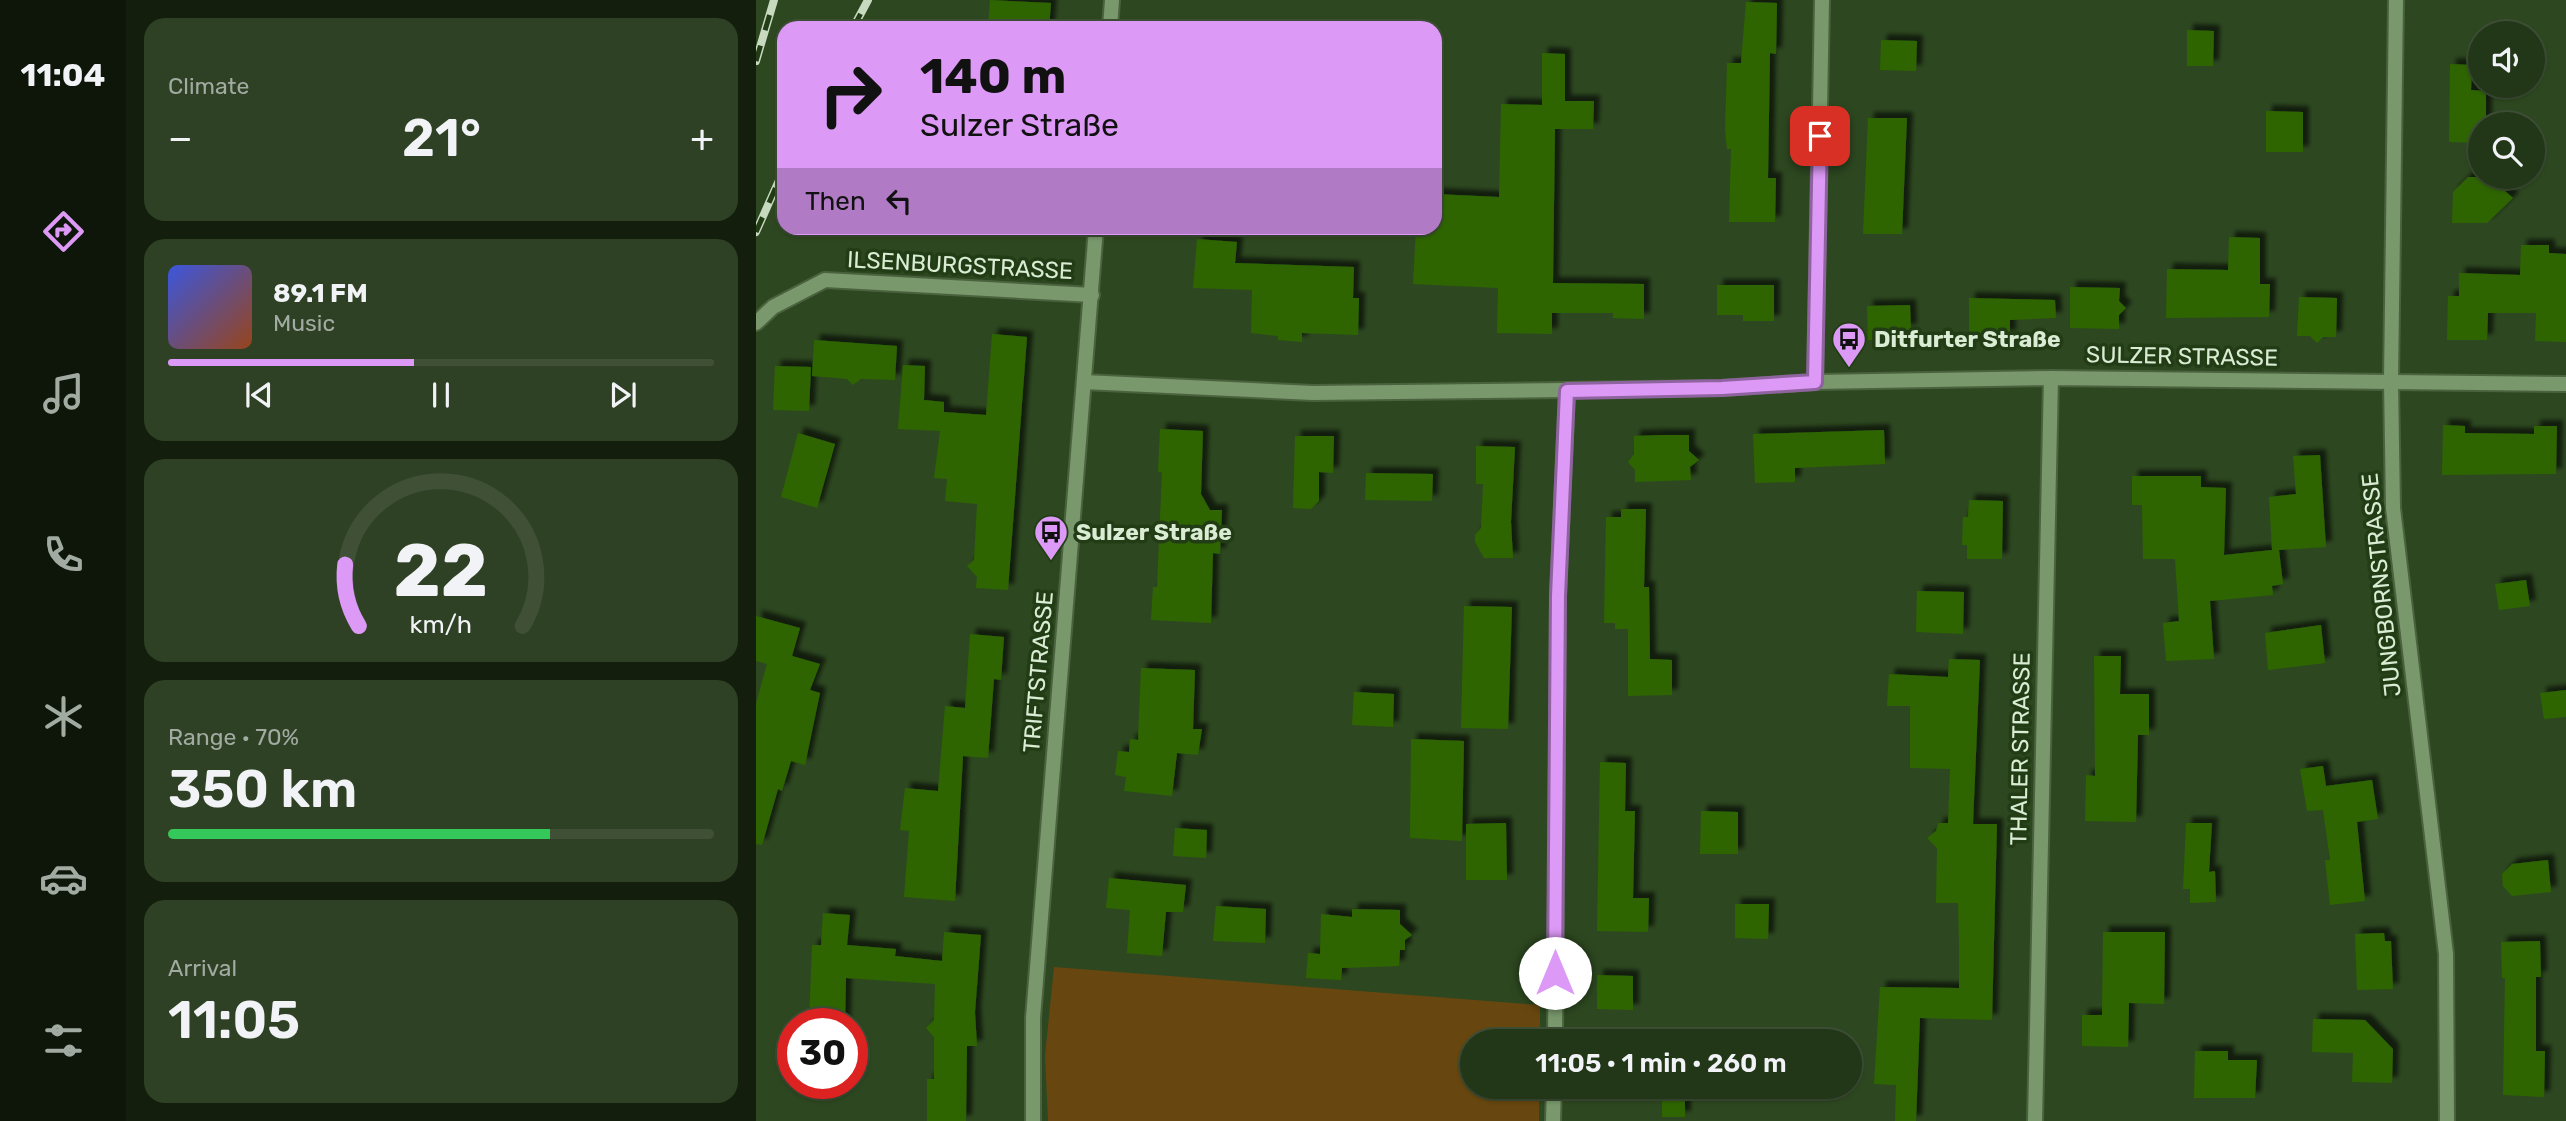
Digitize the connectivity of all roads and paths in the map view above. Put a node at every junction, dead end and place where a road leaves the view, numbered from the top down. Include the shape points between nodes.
1 (1112, 0) edge
2 (1822, 0) edge
3 (2396, 0) edge
4 (1110, 21) edge
5 (1095, 235) edge
6 (1091, 295) junction
7 (756, 323) edge
8 (2051, 378) junction
9 (2390, 381) junction
10 (1084, 382) junction
11 (1815, 382) junction
12 (2566, 384) edge
13 (1567, 391) junction
14 (1555, 1029) edge
15 (1554, 1099) edge
16 (1033, 1121) edge
17 (1553, 1121) edge
18 (2035, 1121) edge
19 (2446, 1121) edge

1 - 4 street
2 - 11 street
3 - 9 street, JUNGBORNSTRASSE
5 - 6 street, TRIFTSTRASSE
6 - 7 street, ILSENBURGSTRASSE via 825,280 774,307
6 - 10 street, TRIFTSTRASSE
8 - 9 street, SULZER STRASSE
8 - 11 street, SULZER STRASSE
8 - 18 street, THALER STRASSE
9 - 12 street, SULZER STRASSE
9 - 19 street, JUNGBORNSTRASSE via 2393,508 2446,954
10 - 13 street, SULZER STRASSE via 1314,393
10 - 16 street, TRIFTSTRASSE via 1033,1018
11 - 13 street, SULZER STRASSE
13 - 14 street via 1558,596
15 - 17 street

